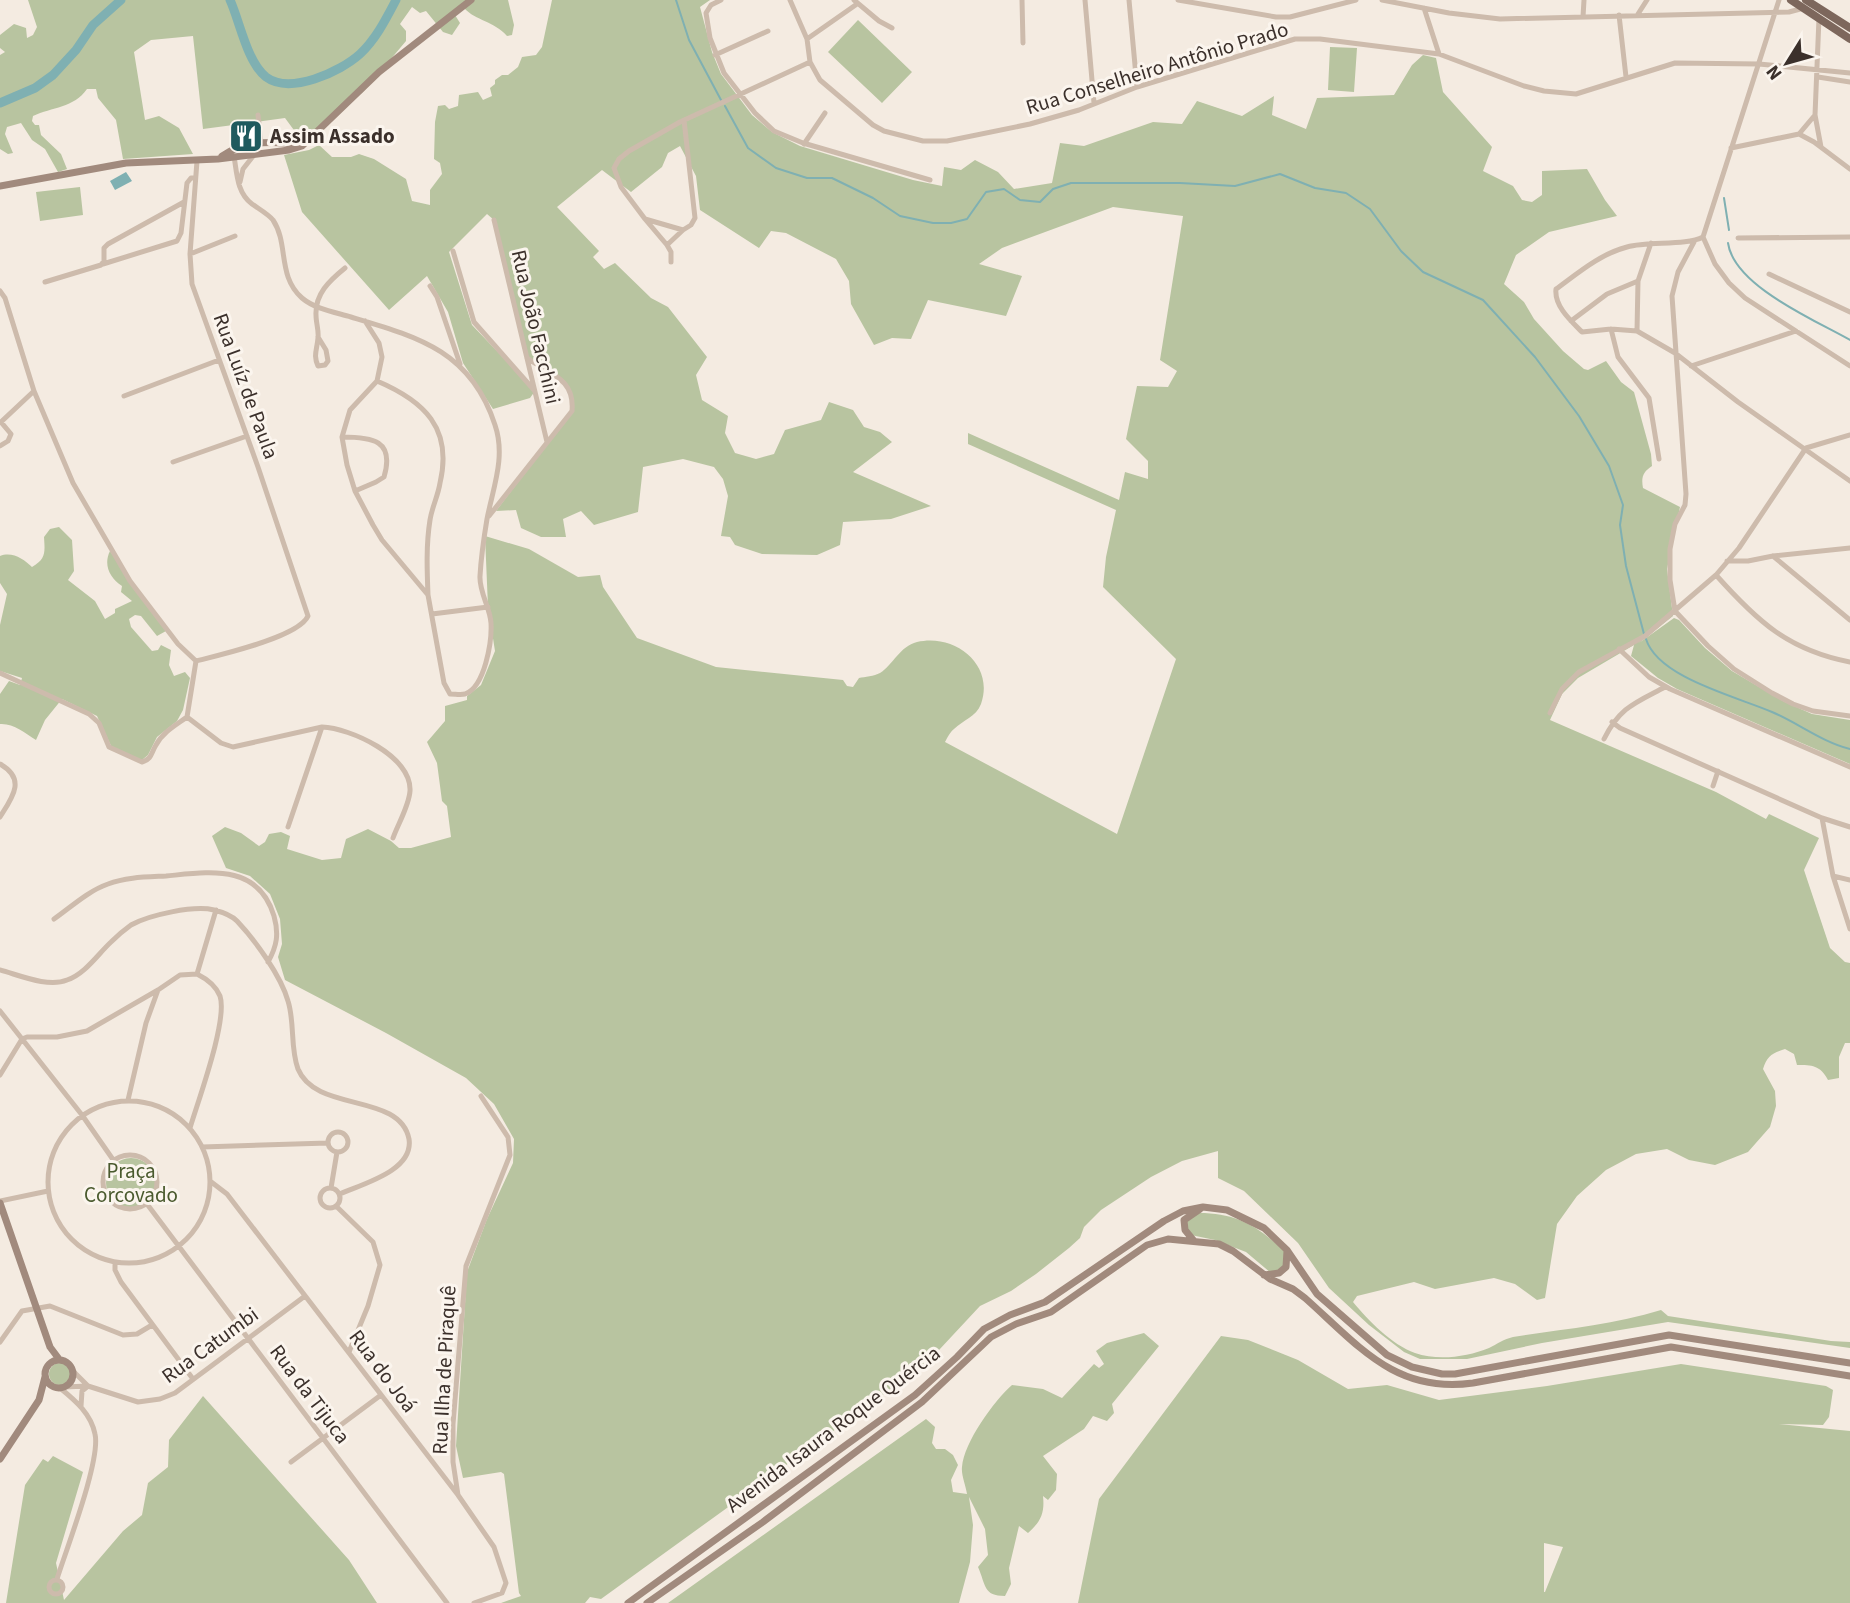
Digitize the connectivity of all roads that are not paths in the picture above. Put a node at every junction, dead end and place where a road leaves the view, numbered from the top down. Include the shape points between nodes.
1 (471, 0) edge
2 (721, 0) edge
3 (790, 0) edge
4 (1022, 0) edge
5 (1085, 0) edge
6 (1129, 0) edge
7 (1178, 0) edge
8 (1356, 0) edge
9 (1382, 0) edge
10 (1584, 0) edge
11 (1647, 0) edge
12 (1779, 0) edge
13 (1791, 0) edge
14 (856, 2) edge
15 (1201, 2) edge
16 (1805, 4) edge
17 (1424, 8) junction
18 (1820, 8) junction
19 (1776, 12) junction
20 (1638, 14) junction
21 (1619, 15) junction
22 (1583, 17) junction
23 (1819, 18) junction
24 (892, 27) dead end
25 (1850, 28) edge
26 (768, 32) dead end
27 (807, 39) junction
28 (1850, 39) edge
29 (1023, 43) dead end
30 (1440, 54) junction
31 (715, 55) junction
32 (810, 62) junction
33 (1759, 64) junction
34 (1818, 68) junction
35 (1850, 73) edge
36 (1626, 77) junction
37 (1818, 77) junction
38 (1850, 82) edge
39 (1137, 88) junction
40 (741, 94) junction
41 (1094, 103) junction
42 (825, 113) dead end
43 (1815, 114) junction
44 (258, 115) dead end
45 (684, 120) junction
46 (1799, 134) junction
47 (261, 143) junction
48 (804, 144) junction
49 (303, 146) junction
50 (1821, 147) junction
51 (1731, 148) junction
52 (235, 153) junction
53 (256, 153) junction
54 (197, 161) junction
55 (1850, 169) edge
56 (195, 178) junction
57 (930, 180) dead end
58 (239, 185) junction
59 (0, 186) edge
60 (184, 202) junction
61 (645, 219) junction
62 (494, 220) dead end
63 (683, 230) junction
64 (235, 236) dead end
65 (1703, 237) junction
66 (1850, 237) edge
67 (1738, 238) dead end
68 (1694, 242) junction
69 (1651, 243) junction
70 (667, 245) junction
71 (453, 251) dead end
72 (190, 254) junction
73 (671, 262) dead end
74 (101, 265) junction
75 (345, 268) dead end
76 (1769, 274) dead end
77 (1638, 281) junction
78 (45, 282) dead end
79 (430, 286) dead end
80 (0, 291) edge
81 (316, 307) junction
82 (1850, 312) edge
83 (365, 321) junction
84 (1571, 321) junction
85 (385, 328) junction
86 (1611, 328) junction
87 (1637, 331) junction
88 (1796, 331) junction
89 (318, 337) junction
90 (379, 343) junction
91 (456, 349) junction
92 (1675, 354) junction
93 (447, 356) junction
94 (527, 358) junction
95 (219, 360) junction
96 (461, 365) junction
97 (1691, 366) junction
98 (1850, 366) edge
99 (542, 367) junction
100 (531, 373) junction
101 (524, 376) junction
102 (377, 381) junction
103 (34, 391) junction
104 (535, 391) junction
105 (124, 396) dead end
106 (1850, 435) edge
107 (247, 436) junction
108 (342, 437) junction
109 (547, 442) junction
110 (0, 446) edge
111 (1806, 448) junction
112 (1659, 459) dead end
113 (173, 462) dead end
114 (1850, 481) edge
115 (496, 485) junction
116 (355, 491) junction
117 (508, 492) junction
118 (487, 518) junction
119 (1739, 548) junction
120 (1850, 548) edge
121 (1792, 554) junction
122 (1773, 556) junction
123 (1727, 561) junction
124 (1748, 561) junction
125 (1789, 570) junction
126 (1716, 575) junction
127 (428, 595) junction
128 (488, 607) junction
129 (1675, 611) junction
130 (432, 614) junction
131 (1850, 620) edge
132 (1619, 649) junction
133 (196, 662) junction
134 (1850, 662) edge
135 (0, 673) edge
136 (1665, 687) junction
137 (1550, 713) dead end
138 (1850, 716) edge
139 (187, 718) junction
140 (1612, 722) junction
141 (321, 727) junction
142 (1604, 739) dead end
143 (0, 764) edge
144 (1850, 767) edge
145 (1718, 771) junction
146 (1713, 786) dead end
147 (0, 817) edge
148 (1822, 818) junction
149 (1832, 821) junction
150 (288, 827) dead end
151 (1850, 827) edge
152 (1825, 835) junction
153 (393, 838) dead end
154 (1833, 876) junction
155 (1850, 880) edge
156 (216, 910) junction
157 (54, 919) dead end
158 (1850, 929) edge
159 (268, 962) junction
160 (0, 970) edge
161 (197, 974) junction
162 (158, 990) junction
163 (140, 1000) junction
164 (152, 1009) junction
165 (0, 1011) edge
166 (22, 1039) junction
167 (0, 1075) edge
168 (481, 1096) dead end
169 (128, 1100) junction
170 (82, 1115) junction
171 (190, 1128) junction
172 (328, 1143) junction
173 (202, 1147) junction
174 (337, 1152) junction
175 (114, 1161) junction
176 (210, 1181) junction
177 (331, 1188) junction
178 (48, 1191) junction
179 (340, 1194) junction
180 (0, 1202) edge
181 (147, 1204) junction
182 (336, 1206) junction
183 (1203, 1207) junction
184 (1194, 1241) junction
185 (179, 1246) junction
186 (1287, 1250) junction
187 (115, 1262) junction
188 (1264, 1275) junction
189 (305, 1296) junction
190 (36, 1308) junction
191 (152, 1325) junction
192 (248, 1337) junction
193 (0, 1342) edge
194 (50, 1347) junction
195 (349, 1352) junction
196 (59, 1359) junction
197 (1850, 1363) edge
198 (49, 1364) junction
199 (73, 1371) junction
200 (1850, 1376) edge
201 (45, 1377) junction
202 (193, 1379) junction
203 (88, 1386) junction
204 (60, 1388) junction
205 (381, 1395) junction
206 (39, 1400) junction
207 (81, 1406) junction
208 (323, 1437) junction
209 (0, 1459) edge
210 (291, 1462) dead end
211 (453, 1462) junction
212 (439, 1471) junction
213 (458, 1495) junction
214 (57, 1579) dead end
215 (447, 1603) edge
216 (474, 1603) edge
217 (628, 1603) edge
218 (647, 1603) edge

1 - 49 main road via 379,72
2 - 31 street via 706,13
3 - 27 street
4 - 29 street
5 - 41 street
6 - 39 street
7 - 15 street
8 - 15 street via 1290,17
9 - 17 street
10 - 22 street
11 - 20 street
12 - 19 street
13 - 16 main road
14 - 24 street
14 - 27 street
16 - 18 main road
16 - 19 street
16 - 23 main road
17 - 22 street via 1500,19
17 - 30 street
18 - 23 street
18 - 25 main road
19 - 20 street
19 - 33 street
20 - 21 street
21 - 22 street
21 - 36 street
23 - 28 main road
23 - 34 street
26 - 31 street
27 - 32 street
30 - 36 street, Rua Conselheiro Antônio Prado via 1544,91 1576,94
30 - 39 street, Rua Conselheiro Antônio Prado via 1295,39
31 - 40 street
32 - 40 street
32 - 41 street, Rua Conselheiro Antônio Prado via 820,80 873,125 923,141 1006,130
33 - 34 street, Rua Conselheiro Antônio Prado
33 - 36 street, Rua Conselheiro Antônio Prado via 1675,64
33 - 51 street
34 - 35 street, Rua Conselheiro Antônio Prado
34 - 37 street
37 - 38 street
37 - 43 street
39 - 41 street, Rua Conselheiro Antônio Prado
40 - 45 street
40 - 48 street via 774,131
42 - 48 street
43 - 46 street
43 - 50 street
44 - 47 street
45 - 61 street via 629,151 614,168 621,187
45 - 63 street via 695,218
46 - 50 street
46 - 51 street
47 - 49 main road
47 - 52 main road
47 - 53 main road
48 - 57 street
49 - 53 main road
50 - 55 street
51 - 65 street
52 - 53 main road
52 - 54 main road
52 - 58 street
53 - 58 street via 243,169
54 - 56 street, Rua Luíz de Paula
54 - 59 main road via 126,163
56 - 60 street via 187,183
56 - 72 street, Rua Luíz de Paula
58 - 81 street via 246,199 272,219 294,289
60 - 74 street via 108,244
60 - 74 street via 177,241
61 - 63 street
61 - 70 street
62 - 94 street, Rua João Facchini
63 - 70 street
64 - 72 street
65 - 68 street
65 - 88 street via 1729,283
66 - 67 street
68 - 69 street
68 - 92 street via 1672,296
69 - 77 street
69 - 84 street via 1598,259 1556,289 1556,300
70 - 73 street
71 - 101 street via 474,322
72 - 95 street, Rua Luíz de Paula via 192,284
74 - 78 street
75 - 81 street via 330,281
76 - 82 street
77 - 84 street via 1607,294
77 - 87 street
79 - 91 street
80 - 103 street
81 - 83 street
81 - 89 street
83 - 85 street
83 - 90 street
84 - 86 street via 1582,332
85 - 90 street
85 - 93 street via 425,342
86 - 87 street
86 - 112 street via 1618,357 1649,398
87 - 92 street
88 - 97 street
88 - 98 street
89 - 89 street via 314,357 318,366 328,361
90 - 102 street via 382,357
91 - 93 street
91 - 96 street
92 - 97 street
92 - 129 street via 1686,494 1670,549
93 - 96 street
94 - 99 street
94 - 100 street, Rua João Facchini
95 - 105 street
95 - 107 street, Rua Luíz de Paula
96 - 115 street via 479,389 496,427
97 - 111 street
99 - 100 street
99 - 109 street via 568,386 573,402 572,411
100 - 101 street
100 - 104 street, Rua João Facchini
101 - 104 street
102 - 108 street via 349,410
102 - 127 street via 418,403 442,442 443,466 427,540
103 - 110 street via 1,421 10,434
103 - 133 street via 73,483 130,581
104 - 109 street, Rua João Facchini
106 - 111 street
107 - 113 street
107 - 133 street, Rua Luíz de Paula via 308,616 300,626 265,642
108 - 116 street
108 - 116 street via 372,439 387,454 384,477
109 - 117 street
111 - 114 street
111 - 119 street
115 - 117 street
115 - 118 street
116 - 127 street via 382,540
117 - 118 street
118 - 128 street via 480,580
119 - 123 street
119 - 124 street
120 - 121 street
121 - 122 street
121 - 125 street
122 - 124 street
122 - 125 street
123 - 124 street
123 - 126 street
125 - 131 street
126 - 129 street
126 - 134 street via 1760,622 1811,651
127 - 130 street
128 - 130 street
128 - 130 street via 491,642 477,684 463,695 450,694 446,688
129 - 132 street via 1645,636
129 - 138 street via 1734,669 1772,693 1813,711
132 - 136 street
132 - 137 street via 1579,673 1562,689
133 - 139 street
135 - 139 street via 89,714 99,723 109,747 142,762 151,756 164,733
136 - 140 street via 1623,710
136 - 144 street
139 - 141 street via 233,747
140 - 142 street
140 - 145 street
141 - 150 street
141 - 153 street via 376,743 403,770 410,792
143 - 147 street via 15,777 15,788
145 - 146 street
145 - 148 street
148 - 149 street
148 - 152 street
149 - 151 street
149 - 152 street
152 - 154 street
154 - 155 street
154 - 158 street
156 - 159 street via 237,920
156 - 160 street via 193,909 130,926 67,981 55,983
156 - 161 street
157 - 159 street via 95,890 124,879 232,873 248,881 271,907 278,939
159 - 179 street via 288,1001 294,1054 304,1079 325,1093 393,1115 404,1125 409,1147 405,1160
161 - 162 street via 180,975
161 - 171 street via 216,988 222,1008
162 - 163 street
162 - 164 street
163 - 164 street
163 - 166 street via 74,1036
164 - 169 street
165 - 166 street
166 - 167 street
166 - 170 street
168 - 211 street, Rua Ilha de Piraquê via 508,1137 510,1155 466,1266
169 - 170 street via 101,1105
169 - 171 street via 161,1107
170 - 175 street
170 - 178 street via 57,1142
171 - 173 street
172 - 173 street
172 - 174 street
172 - 174 street via 332,1134 344,1134 347,1146
173 - 176 street
174 - 177 street
175 - 181 street via 131,1156 148,1162 157,1186
175 - 181 street via 104,1175 109,1199 124,1209
176 - 185 street via 199,1223
176 - 189 street, Rua do Joá via 227,1194
177 - 179 street
177 - 182 street via 324,1190 321,1199 327,1207
178 - 180 street
178 - 187 street via 52,1208 72,1240 93,1255
179 - 182 street
180 - 190 main road
181 - 185 street, Rua da Tijuca
182 - 195 street via 373,1242 380,1265
183 - 184 main road via 1184,1220
183 - 186 main road, Avenida Isaura Roque Quércia via 1252,1220
183 - 217 main road, Avenida Isaura Roque Quércia via 1164,1221 1045,1302 984,1329 915,1395
184 - 188 main road, Avenida Isaura Roque Quércia via 1219,1244
184 - 218 main road, Avenida Isaura Roque Quércia via 1168,1239 1147,1245 1051,1312 991,1337 922,1402
185 - 187 street via 155,1259
185 - 192 street, Rua da Tijuca
186 - 188 main road via 1286,1267
186 - 197 main road, Avenida Isaura Roque Quércia via 1317,1294 1387,1355 1442,1374 1670,1335
187 - 191 street via 121,1282
188 - 200 main road, Avenida Isaura Roque Quércia via 1305,1298 1376,1360 1427,1384 1473,1383 1671,1347
189 - 192 street, Rua Catumbi
189 - 195 street, Rua do Joá
190 - 191 street via 50,1306 123,1335 137,1334
190 - 193 street via 22,1311
190 - 194 main road
191 - 202 street
192 - 202 street, Rua Catumbi
192 - 208 street, Rua da Tijuca
194 - 196 main road
194 - 198 main road
195 - 205 street, Rua do Joá
196 - 198 main road
196 - 199 main road
198 - 201 main road
199 - 203 street, Rua Catumbi
199 - 204 main road via 72,1379
201 - 204 main road
201 - 206 main road
202 - 203 street, Rua Catumbi via 175,1393 138,1402
203 - 204 street, Rua Catumbi
203 - 207 street via 82,1391
204 - 206 main road
204 - 207 street
205 - 208 street
205 - 212 street, Rua do Joá
206 - 209 main road
207 - 214 street via 93,1426 96,1450
208 - 210 street
208 - 215 street, Rua da Tijuca
211 - 212 street
211 - 213 street, Rua Ilha de Piraquê
212 - 213 street, Rua do Joá
213 - 216 street, Rua do Joá via 494,1547 506,1583 502,1593

